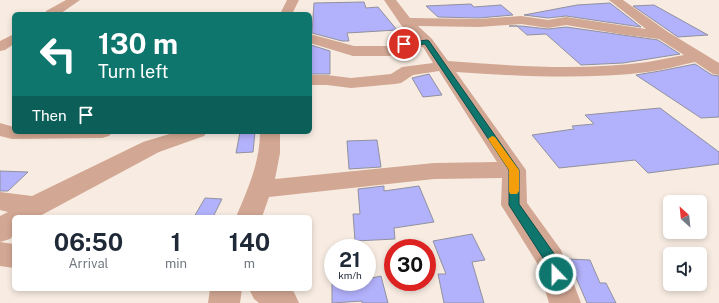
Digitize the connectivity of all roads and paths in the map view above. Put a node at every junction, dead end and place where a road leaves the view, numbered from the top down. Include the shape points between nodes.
1 (74, 0) edge
2 (293, 0) edge
3 (390, 0) edge
4 (615, 0) edge
5 (54, 12) edge
6 (287, 12) edge
7 (406, 22) junction
8 (663, 35) junction
9 (312, 39) edge
10 (427, 42) junction
11 (697, 57) junction
12 (443, 66) junction
13 (719, 70) edge
14 (312, 80) edge
15 (0, 129) edge
16 (12, 133) edge
17 (191, 134) edge
18 (270, 134) edge
19 (514, 170) junction
20 (260, 189) junction
21 (0, 201) edge
22 (22, 214) edge
23 (250, 215) edge
24 (12, 222) edge
25 (0, 231) edge
26 (0, 254) edge
27 (12, 256) edge
28 (226, 291) edge
29 (267, 291) edge
30 (224, 303) edge
31 (283, 303) edge
32 (565, 303) edge

1 - 5 street
2 - 6 street
3 - 7 street
4 - 8 street
7 - 8 street via 479,23 521,20 548,24 566,21
7 - 10 street
8 - 11 street
9 - 10 street via 353,51 390,52 404,44
10 - 12 street
11 - 12 street via 648,67 597,71 522,71
11 - 13 street
12 - 14 street via 408,71 395,79 351,83
12 - 19 street
15 - 16 street
17 - 22 street via 151,147
18 - 20 street via 272,145
19 - 20 street via 434,171
19 - 32 street via 514,205 551,259
20 - 23 street
21 - 22 street
24 - 25 street
26 - 27 street
28 - 30 street
29 - 31 street

